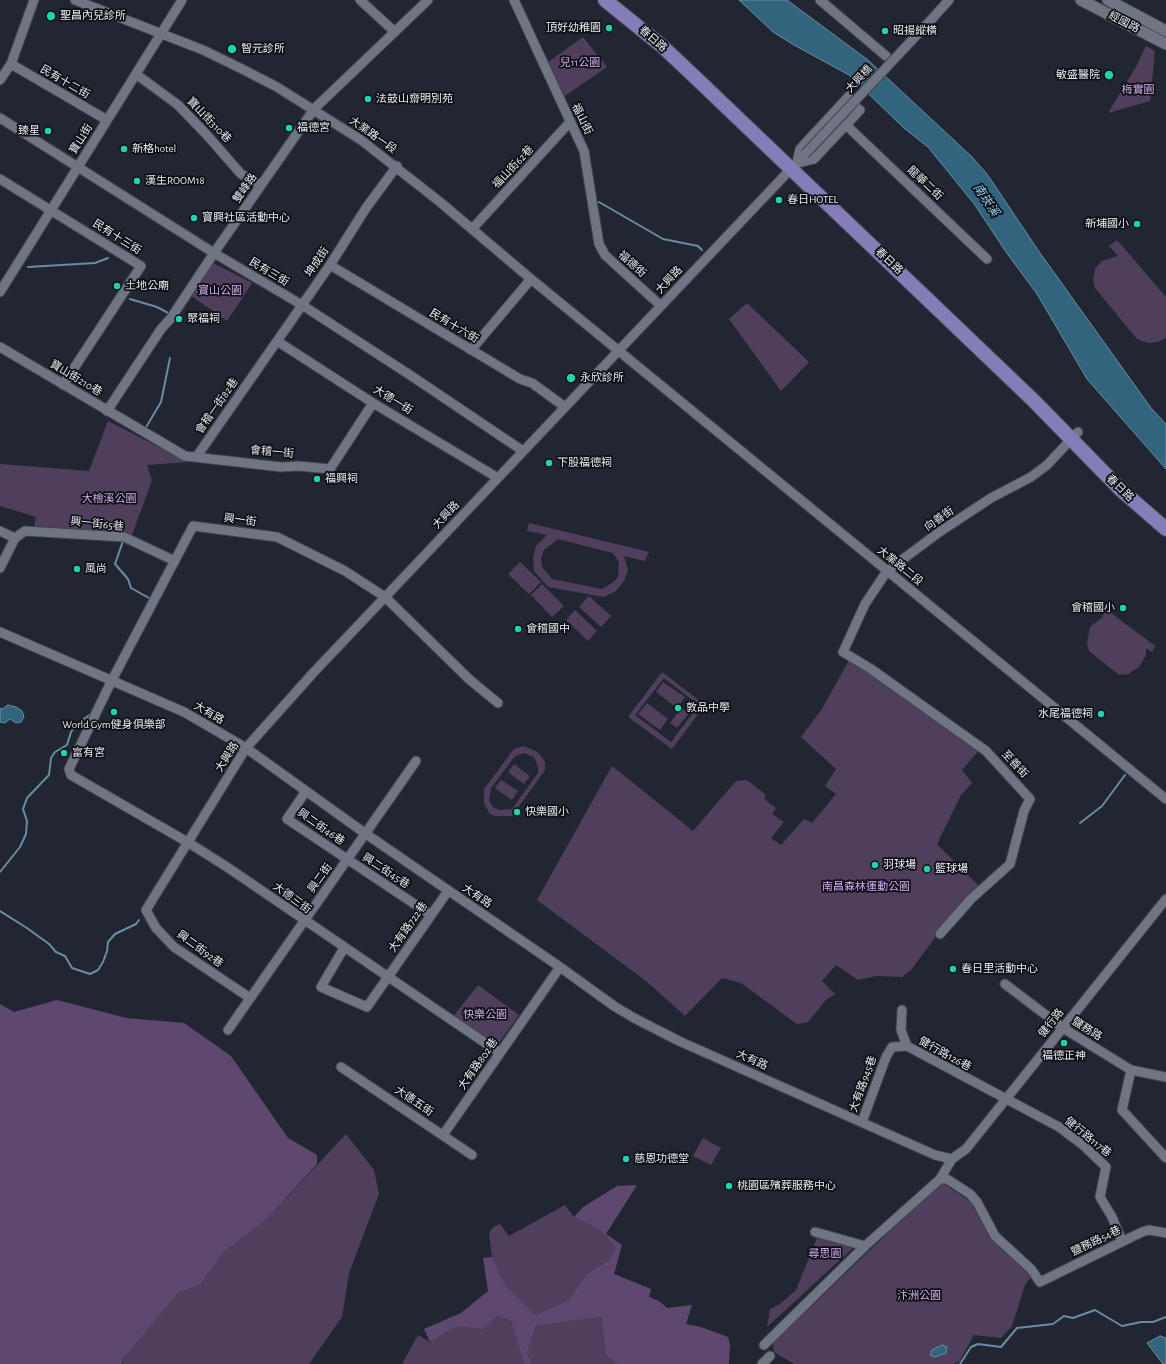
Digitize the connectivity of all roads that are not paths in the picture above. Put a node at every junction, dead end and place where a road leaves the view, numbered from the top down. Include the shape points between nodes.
1 (34, 0) edge
2 (75, 0) edge
3 (182, 0) edge
4 (360, 0) edge
5 (428, 0) edge
6 (514, 0) edge
7 (605, 0) edge
8 (619, 0) edge
9 (820, 0) edge
10 (949, 0) edge
11 (1081, 0) edge
12 (1108, 0) edge
13 (1166, 30) edge
14 (395, 32) junction
15 (161, 34) junction
16 (1166, 44) edge
17 (886, 56) dead end
18 (11, 64) junction
19 (136, 74) junction
20 (0, 80) edge
21 (314, 109) junction
22 (0, 118) edge
23 (107, 120) junction
24 (570, 122) junction
25 (846, 125) junction
26 (798, 162) junction
27 (78, 166) junction
28 (397, 166) junction
29 (0, 180) edge
30 (261, 185) junction
31 (50, 211) junction
32 (473, 228) junction
33 (214, 253) junction
34 (605, 255) joint
35 (988, 259) dead end
36 (330, 265) junction
37 (531, 279) junction
38 (0, 292) edge
39 (302, 306) junction
40 (661, 306) junction
41 (277, 341) junction
42 (0, 347) edge
43 (471, 350) junction
44 (619, 351) junction
45 (257, 370) joint
46 (63, 385) junction
47 (373, 402) junction
48 (565, 407) junction
49 (107, 411) junction
50 (139, 430) joint
51 (1075, 436) junction
52 (523, 451) junction
53 (197, 456) junction
54 (498, 478) junction
55 (1166, 517) edge
56 (1166, 529) edge
57 (0, 531) edge
58 (15, 538) junction
59 (175, 561) junction
60 (0, 568) edge
61 (888, 571) junction
62 (385, 597) junction
63 (0, 632) edge
64 (843, 652) joint
65 (110, 682) junction
66 (498, 703) dead end
67 (246, 748) junction
68 (416, 761) dead end
69 (69, 768) joint
70 (306, 791) junction
71 (1166, 799) edge
72 (366, 834) junction
73 (189, 843) junction
74 (348, 860) junction
75 (448, 890) junction
76 (1166, 898) edge
77 (146, 910) joint
78 (430, 915) junction
79 (303, 921) junction
80 (940, 934) dead end
81 (344, 948) junction
82 (560, 967) junction
83 (387, 978) junction
84 (1005, 984) dead end
85 (250, 998) junction
86 (902, 1010) dead end
87 (1062, 1028) junction
88 (228, 1030) dead end
89 (907, 1046) junction
90 (500, 1053) junction
91 (341, 1067) dead end
92 (1132, 1070) junction
93 (1166, 1077) edge
94 (1005, 1098) junction
95 (862, 1122) junction
96 (443, 1135) junction
97 (472, 1155) dead end
98 (1166, 1158) edge
99 (952, 1159) junction
100 (940, 1179) junction
101 (815, 1232) dead end
102 (1166, 1233) edge
103 (1122, 1241) junction
104 (865, 1246) junction
105 (764, 1345) dead end
106 (770, 1356) dead end
107 (762, 1364) edge

1 - 18 street
2 - 15 street, 大業路一段
3 - 15 street, 寶山街
4 - 14 street
5 - 14 street, 雙峰路
6 - 24 street, 福山街
7 - 26 main road, 春日路
8 - 26 main road, 春日路 via 668,40
9 - 17 street
10 - 26 street, 大興橋, bridge
11 - 16 street, 經國路
12 - 13 street, 經國路
14 - 21 street, 雙峰路
15 - 19 street, 寶山街
15 - 21 street, 大業路一段 via 240,68
18 - 20 street
18 - 23 street, 民有十二街
19 - 23 street, 寶山街
19 - 30 street, 寶山街310巷 via 178,105 241,174
21 - 28 street, 大業路一段
21 - 30 street, 雙峰路
22 - 27 street, 民有三街
23 - 27 street, 寶山街
24 - 32 street, 福山街62巷
24 - 34 street, 福山街 via 584,151 599,244
25 - 26 street via 814,159
25 - 26 street via 860,110 848,97 800,149
25 - 35 street, 龍華二街
26 - 40 street, 大興路
26 - 51 main road, 春日路 via 944,301
27 - 31 street, 寶山街
27 - 33 street, 民有三街
28 - 32 street, 大業路一段
28 - 36 street, 坤成街 via 366,208
29 - 31 street, 民有十三街
30 - 33 street, 雙峰路
31 - 38 street, 寶山街
31 - 46 street, 民有十三街 via 141,266
32 - 37 street, 大業路一段
33 - 39 street, 民有三街
33 - 49 street, 雙峰路
34 - 40 street, 福德街
36 - 39 street, 坤成街
36 - 43 street, 民有十六街
37 - 43 street
37 - 44 street, 大業路一段
39 - 41 street, 坤成街
39 - 52 street, 民有三街
40 - 44 street, 大興路
41 - 45 street, 坤成街
41 - 47 street, 大德一街
42 - 46 street, 寶山街210巷
43 - 48 street, 民有十六街 via 520,379 532,383
44 - 48 street, 大興路
44 - 61 street, 大業路二段
45 - 53 street, 會稽一街82巷
46 - 49 street, 寶山街210巷
47 - 53 street, 會稽一街 via 330,469 281,467
47 - 54 street, 大德一街
48 - 52 street, 大興路
49 - 50 street, 寶山街210巷
50 - 53 street, 會稽一街 via 185,456
51 - 55 main road, 春日路
51 - 56 main road, 春日路 via 1121,490
51 - 61 street, 向善街 via 1047,466 1031,478 991,498 938,533
52 - 54 street, 大興路
54 - 62 street, 大興路
57 - 58 street
58 - 59 street, 興一街65巷 via 25,531 124,536
58 - 60 street
59 - 62 street, 興一街 via 193,526 277,537 345,571
59 - 65 street, 興一街
61 - 64 street, 向善街 via 865,604
61 - 71 street, 大業路二段
62 - 66 street, 興一街 via 470,680
62 - 67 street, 大興路
63 - 65 street, 大有路
64 - 80 street, 至善街 via 877,673 986,751 1030,799 1024,811 1010,864 971,899
65 - 67 street, 大有路 via 184,712
65 - 69 street, 興一街
67 - 70 street, 大有路
67 - 73 street, 大興路
68 - 72 street, 興二街
69 - 73 street, 大德三街 via 71,776
70 - 72 street, 大有路
70 - 74 street, 興二街46巷 via 287,819
72 - 74 street, 興二街
72 - 75 street, 大有路
73 - 77 street, 大興路
73 - 79 street, 大德三街 via 266,893
74 - 78 street, 興二街45巷
74 - 79 street, 興二街
75 - 78 street, 大有路722巷
75 - 82 street, 大有路
76 - 87 street, 健行路
77 - 85 street, 興二街92巷 via 156,928 174,947
78 - 83 street, 大有路722巷
79 - 81 street, 大德三街
79 - 85 street, 興二街
81 - 83 street, 大德三街
81 - 83 street, 大有路722巷 via 321,987 367,1007
82 - 90 street, 大有路802巷
82 - 95 street, 大有路 via 614,1006 640,1021 679,1041
83 - 90 street, 大德三街
84 - 87 street, 鹽務路
85 - 88 street, 興二街
86 - 89 street, 健行路126巷 via 901,1030
87 - 92 street, 鹽務路
87 - 94 street, 健行路
89 - 94 street, 健行路126巷
89 - 95 street, 大有路945巷 via 892,1047 886,1057
90 - 96 street, 大有路802巷
91 - 96 street, 大德五街
92 - 93 street, 鹽務路
92 - 98 street via 1122,1110
94 - 99 street, 健行路 via 966,1149
94 - 103 street, 健行路117巷 via 1059,1128 1083,1145 1106,1167 1100,1197
95 - 99 street, 大有路 via 935,1155
96 - 97 street, 大德五街
99 - 100 street
100 - 103 street, 鹽務路54巷 via 947,1179 974,1198 995,1236 1031,1269 1040,1282
100 - 104 street
101 - 104 street
102 - 103 street, 鹽務路54巷 via 1149,1230
104 - 105 street
106 - 107 street

